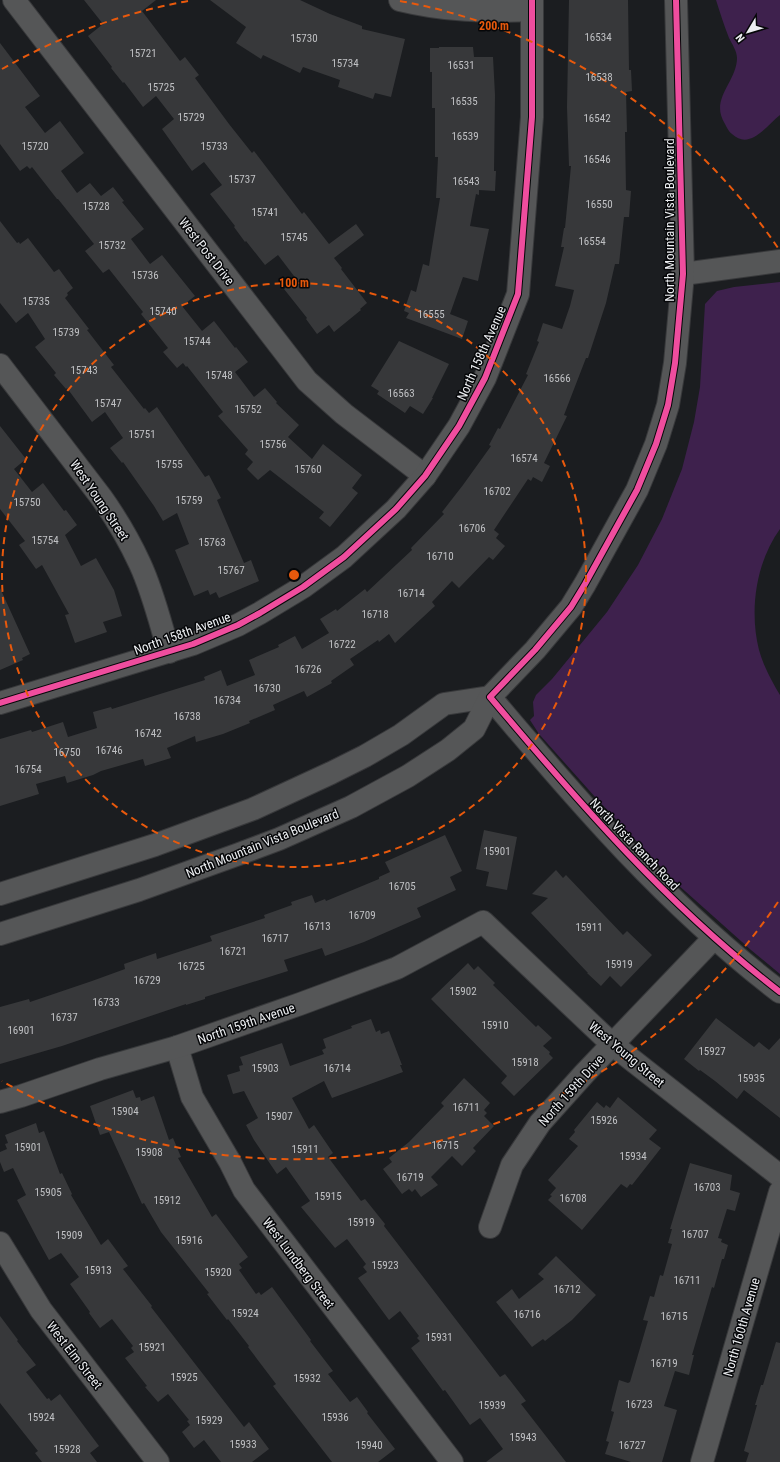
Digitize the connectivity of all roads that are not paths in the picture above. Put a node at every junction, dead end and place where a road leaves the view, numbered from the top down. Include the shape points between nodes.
1 (14, 0) edge
2 (400, 0) edge
3 (676, 0) edge
4 (532, 5) edge
5 (780, 261) edge
6 (682, 274) junction
7 (0, 365) edge
8 (425, 476) junction
9 (169, 652) junction
10 (490, 697) junction
11 (0, 703) edge
12 (0, 894) edge
13 (483, 922) joint
14 (0, 934) edge
15 (714, 938) junction
16 (780, 992) edge
17 (613, 1045) junction
18 (177, 1046) junction
19 (0, 1102) edge
20 (780, 1176) edge
21 (780, 1192) edge
22 (490, 1226) dead end
23 (0, 1243) edge
24 (158, 1462) edge
25 (452, 1462) edge
26 (702, 1462) edge

1 - 8 street, West Post Drive via 303,375 340,410
2 - 4 street via 450,10 493,11
3 - 6 street, North Mountain Vista Boulevard
4 - 8 street, North 158th Avenue via 532,117 518,294 485,378 459,426
5 - 6 street
6 - 10 street, North Mountain Vista Boulevard via 675,363 668,405 656,444 637,490 571,607 535,650
7 - 9 street, West Young Street via 101,497 129,541 157,610
8 - 9 street, North 158th Avenue via 364,540 303,587 238,625
9 - 11 street, North 158th Avenue
10 - 12 street via 444,704 401,735 365,756 253,809 155,845
10 - 14 street, North Mountain Vista Boulevard via 474,729 448,750 408,776 351,807 279,839 199,869
10 - 15 street, North Vista Ranch Road via 565,786 628,855
13 - 17 street, West Young Street
13 - 18 street, North 159th Avenue via 397,968
15 - 16 street, North Vista Ranch Road
15 - 17 street, North 159th Drive
17 - 20 street, West Young Street
17 - 22 street, North 159th Drive via 540,1123 512,1164
18 - 19 street, North 159th Avenue
18 - 25 street, West Lundberg Street via 192,1097 244,1190
21 - 26 street, North 160th Avenue
23 - 24 street, West Elm Street via 41,1310

